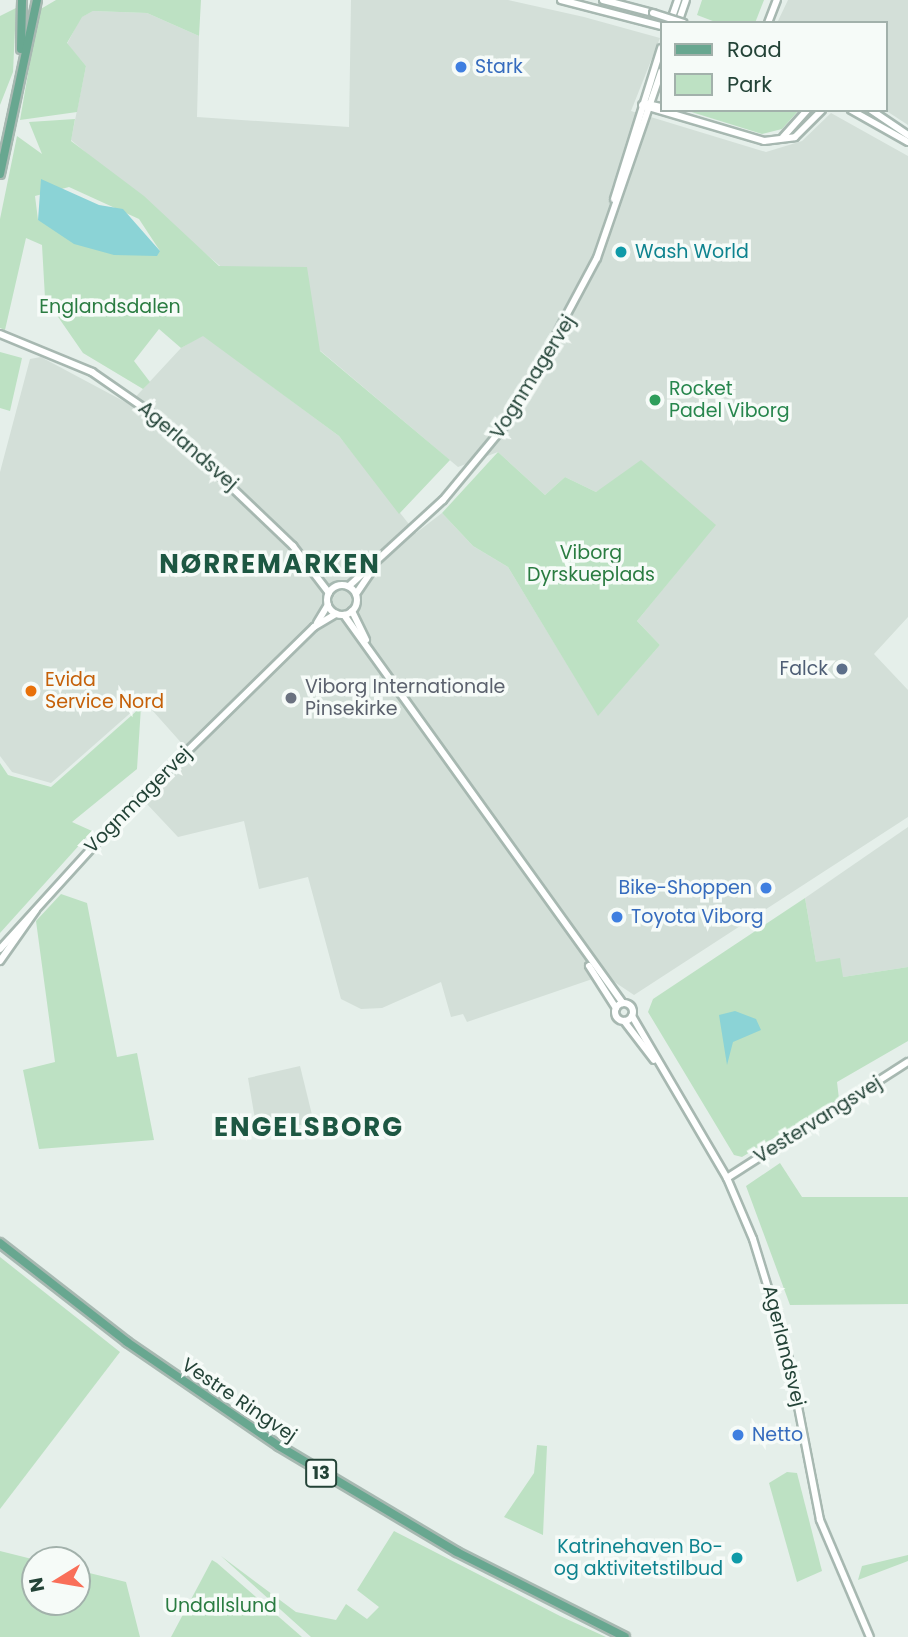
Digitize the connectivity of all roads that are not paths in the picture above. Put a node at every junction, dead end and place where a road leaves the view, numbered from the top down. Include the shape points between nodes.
1 (22, 0) edge
2 (29, 0) edge
3 (37, 0) edge
4 (561, 0) edge
5 (603, 0) edge
6 (678, 0) edge
7 (686, 0) edge
8 (777, 0) edge
9 (31, 17) junction
10 (671, 21) edge
11 (675, 21) edge
12 (681, 21) edge
13 (769, 21) edge
14 (660, 26) edge
15 (660, 51) edge
16 (660, 75) edge
17 (19, 90) junction
18 (642, 105) junction
19 (649, 107) junction
20 (660, 107) edge
21 (660, 111) edge
22 (664, 112) edge
23 (671, 112) edge
24 (805, 112) edge
25 (820, 112) edge
26 (855, 112) edge
27 (874, 112) edge
28 (678, 117) junction
29 (908, 135) edge
30 (780, 139) junction
31 (908, 142) edge
32 (0, 174) edge
33 (608, 225) junction
34 (0, 334) edge
35 (316, 571) junction
36 (371, 571) junction
37 (336, 586) junction
38 (349, 586) junction
39 (329, 593) junction
40 (356, 594) junction
41 (328, 605) junction
42 (352, 611) junction
43 (340, 614) junction
44 (314, 627) junction
45 (368, 645) junction
46 (53, 885) junction
47 (0, 949) edge
48 (583, 955) junction
49 (0, 961) edge
50 (624, 1003) junction
51 (616, 1008) junction
52 (632, 1016) junction
53 (624, 1021) junction
54 (908, 1062) edge
55 (662, 1069) junction
56 (727, 1178) junction
57 (0, 1245) edge
58 (625, 1637) edge
59 (870, 1637) edge

1 - 17 main road
2 - 9 main road
3 - 9 main road
4 - 14 street
5 - 11 street, bridge
6 - 10 street
7 - 12 street
8 - 13 street
9 - 17 main road
15 - 18 street, Vognmagervej
16 - 19 street, Vognmagervej
17 - 32 main road
18 - 19 street
18 - 33 street, Vognmagervej
19 - 20 street
19 - 21 street
19 - 33 street, Vognmagervej
22 - 28 street
23 - 28 street
24 - 30 street
25 - 30 street via 801,134
26 - 31 street
27 - 29 street
28 - 30 street via 757,141
33 - 36 street, Vognmagervej via 575,309 512,417 443,500
34 - 35 street, Agerlandsvej via 92,372 151,411
35 - 37 street, Agerlandsvej
35 - 39 street, Agerlandsvej
36 - 38 street, Vognmagervej
36 - 40 street, Vognmagervej
37 - 38 street
37 - 39 street
38 - 40 street
39 - 41 street
40 - 42 street
41 - 43 street
41 - 44 street, Vognmagervej
42 - 43 street
42 - 45 street
43 - 44 street, Vognmagervej
43 - 45 street
44 - 46 street, Vognmagervej
45 - 48 street
46 - 47 street, Vognmagervej
46 - 49 street, Vognmagervej
48 - 50 street
48 - 51 street
50 - 51 street
50 - 52 street, Agerlandsvej
51 - 53 street, Agerlandsvej
52 - 53 street
52 - 55 street, Agerlandsvej
53 - 55 street, Agerlandsvej
54 - 56 street, Vestervangsvej
55 - 56 street, Agerlandsvej
56 - 59 street, Agerlandsvej via 784,1338 820,1520
57 - 58 main road, Vestre Ringvej / 13 via 203,1396 348,1490

